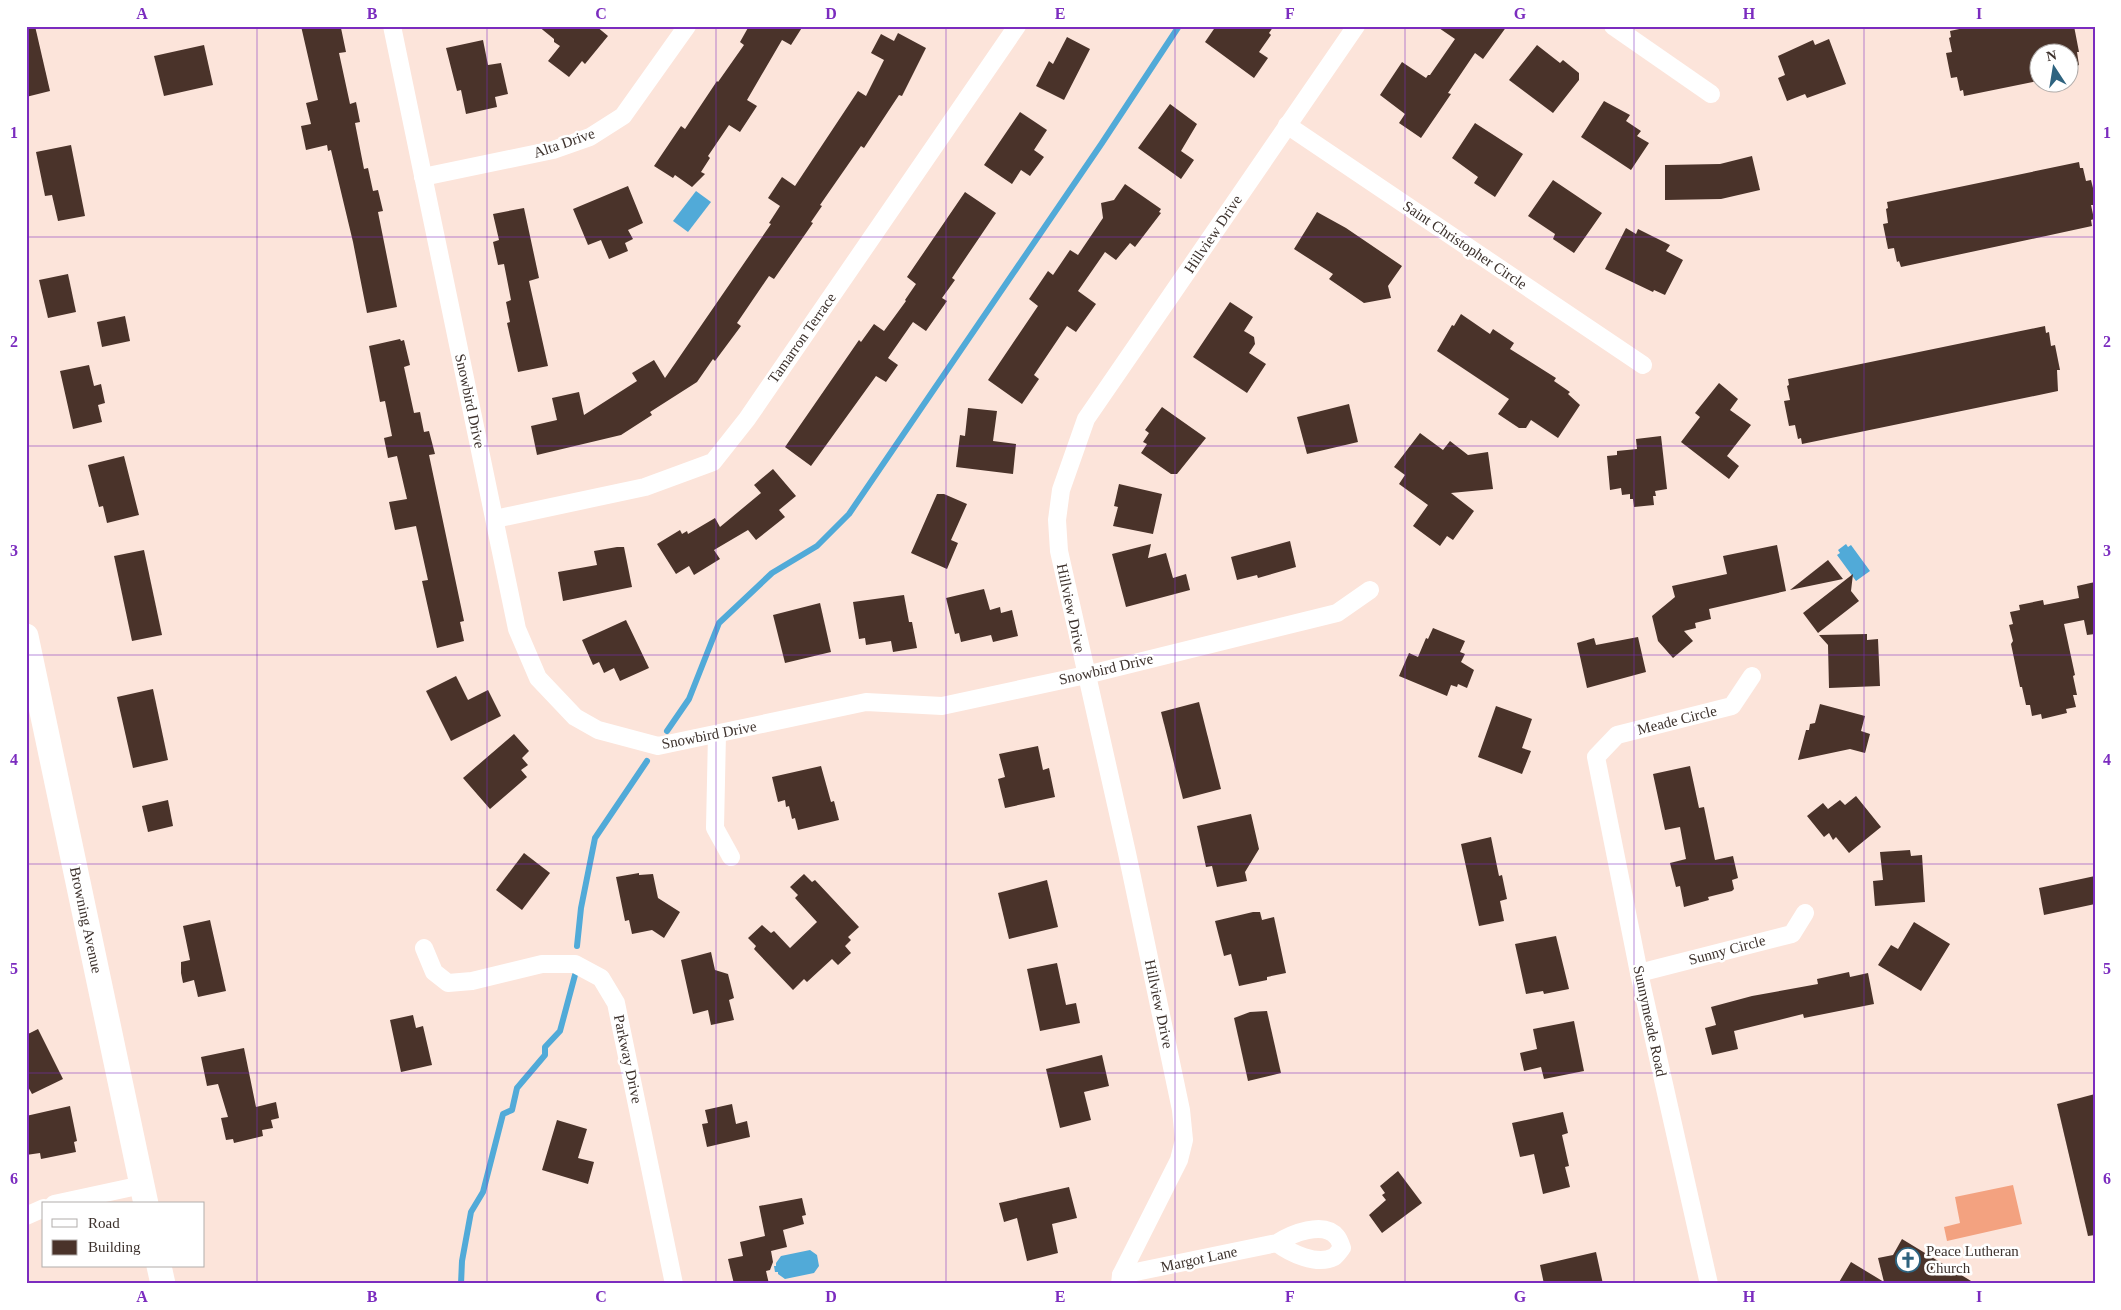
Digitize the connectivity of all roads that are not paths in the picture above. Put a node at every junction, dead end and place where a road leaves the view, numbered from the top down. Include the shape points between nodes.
1 (392, 26) edge
2 (687, 26) edge
3 (1017, 26) edge
4 (1356, 26) edge
5 (1613, 26) edge
6 (1712, 94) dead end
7 (1287, 125) junction
8 (423, 177) junction
9 (1643, 365) dead end
10 (495, 519) junction
11 (1370, 590) dead end
12 (26, 636) edge
13 (1086, 675) junction
14 (1752, 676) dead end
15 (717, 734) junction
16 (1596, 757) joint
17 (731, 857) dead end
18 (1805, 913) dead end
19 (424, 948) dead end
20 (1639, 973) junction
21 (144, 1195) edge
22 (74, 1202) edge
23 (42, 1209) edge
24 (26, 1216) edge
25 (1277, 1243) dead end
26 (159, 1268) edge
27 (1120, 1280) edge
28 (162, 1284) edge
29 (674, 1284) edge
30 (1709, 1284) edge

1 - 8 street, Snowbird Drive
2 - 8 street, Alta Drive via 623,116 590,137 553,150
3 - 10 street, Tamarron Terrace via 747,419 713,462 645,487
4 - 7 street, Hillview Drive
5 - 6 street
7 - 9 street, Saint Christopher Circle
7 - 13 street, Hillview Drive via 1086,419 1061,490 1058,520 1059,550
8 - 10 street, Snowbird Drive
10 - 15 street, Snowbird Drive via 517,629 538,678 575,718 598,730 658,746
11 - 13 street, Snowbird Drive via 1337,613
12 - 21 street, Browning Avenue
13 - 15 street, Snowbird Drive via 942,706 866,702
13 - 27 street, Hillview Drive via 1153,974 1181,1110 1184,1140 1179,1160
14 - 16 street, Meade Circle via 1732,706 1617,735
15 - 17 street via 715,828
16 - 20 street, Sunnymeade Road
18 - 20 street, Sunny Circle via 1792,934
19 - 29 street, Parkway Drive via 434,972 448,983 472,981 542,964 575,964 601,978 616,1003
20 - 30 street, Sunnymeade Road
21 - 22 street
23 - 24 street
25 - 27 street, Margot Lane
26 - 28 street

